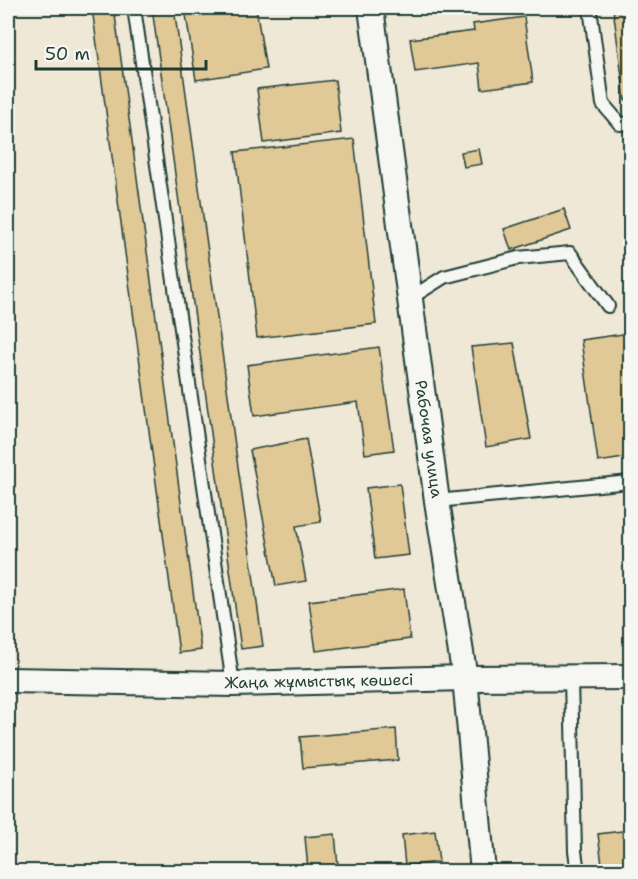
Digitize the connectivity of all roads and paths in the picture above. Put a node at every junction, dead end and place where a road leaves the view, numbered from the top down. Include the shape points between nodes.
1 (134, 8) edge
2 (371, 8) edge
3 (590, 8) edge
4 (630, 123) edge
5 (410, 299) junction
6 (608, 306) dead end
7 (630, 482) edge
8 (437, 501) junction
9 (465, 678) junction
10 (571, 678) junction
11 (630, 678) edge
12 (8, 680) edge
13 (233, 684) junction
14 (483, 872) edge
15 (578, 872) edge

1 - 13 lane
2 - 5 street, Рабочая улица
3 - 4 lane via 603,104 620,124
5 - 6 lane via 444,277 518,258 570,253
5 - 8 street, Рабочая улица
7 - 8 lane
8 - 9 street, Рабочая улица
9 - 10 street, Жаңа жұмыстық көшесі
9 - 13 street, Жаңа жұмыстық көшесі
9 - 14 street, Рабочая улица
10 - 11 street, Жаңа жұмыстық көшесі
10 - 15 lane
12 - 13 street, Жаңа жұмыстық көшесі

